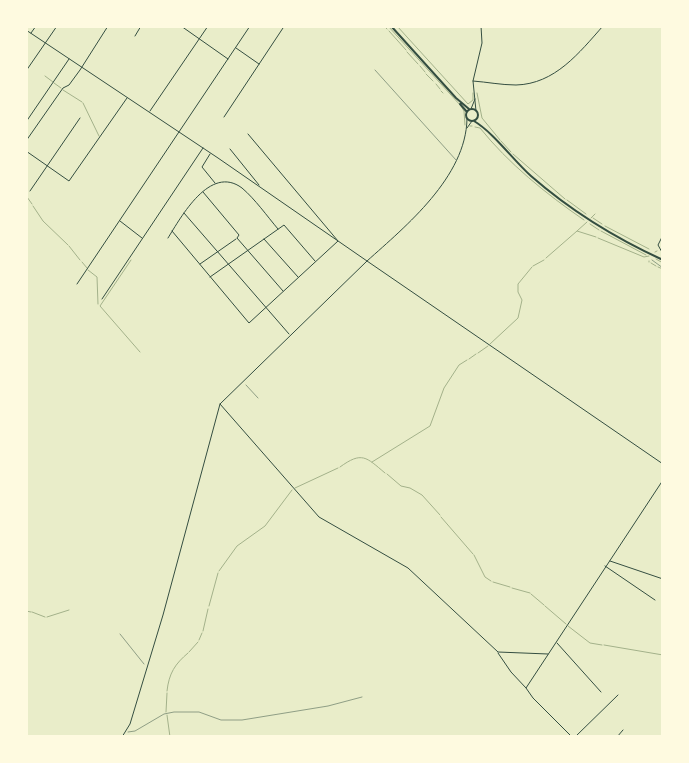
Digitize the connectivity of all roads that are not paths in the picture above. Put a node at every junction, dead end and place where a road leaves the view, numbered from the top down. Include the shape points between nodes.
1 (36, 26) edge
2 (57, 26) edge
3 (108, 26) edge
4 (141, 26) edge
5 (181, 26) edge
6 (208, 26) edge
7 (250, 26) edge
8 (391, 26) edge
9 (480, 26) edge
10 (604, 26) edge
11 (283, 28) dead end
12 (26, 30) edge
13 (31, 33) junction
14 (135, 36) dead end
15 (200, 39) junction
16 (46, 43) junction
17 (236, 48) junction
18 (70, 59) junction
19 (228, 59) junction
20 (259, 64) junction
21 (82, 67) junction
22 (375, 70) dead end
23 (26, 71) edge
24 (473, 81) junction
25 (127, 97) junction
26 (456, 98) junction
27 (476, 99) junction
28 (470, 109) junction
29 (476, 111) junction
30 (150, 112) junction
31 (467, 112) junction
32 (224, 117) dead end
33 (80, 118) dead end
34 (477, 118) junction
35 (467, 119) junction
36 (473, 121) junction
37 (26, 122) edge
38 (483, 127) junction
39 (467, 129) junction
40 (179, 132) junction
41 (248, 134) dead end
42 (26, 141) edge
43 (203, 148) junction
44 (230, 149) dead end
45 (26, 151) edge
46 (211, 153) junction
47 (456, 160) junction
48 (48, 166) junction
49 (215, 184) junction
50 (258, 186) junction
51 (30, 191) dead end
52 (202, 192) junction
53 (184, 213) junction
54 (120, 221) junction
55 (278, 228) junction
56 (172, 231) junction
57 (663, 234) edge
58 (143, 238) junction
59 (168, 238) dead end
60 (237, 238) junction
61 (264, 239) junction
62 (338, 240) junction
63 (248, 250) junction
64 (218, 252) junction
65 (663, 254) edge
66 (652, 260) dead end
67 (663, 260) edge
68 (367, 261) junction
69 (315, 262) junction
70 (228, 264) junction
71 (200, 265) junction
72 (663, 268) edge
73 (210, 277) junction
74 (298, 277) junction
75 (77, 284) dead end
76 (284, 291) junction
77 (102, 299) dead end
78 (266, 307) junction
79 (289, 334) junction
80 (220, 404) junction
81 (663, 464) edge
82 (663, 480) edge
83 (609, 560) junction
84 (605, 566) junction
85 (663, 579) edge
86 (656, 600) dead end
87 (556, 642) junction
88 (498, 652) junction
89 (548, 654) junction
90 (526, 688) junction
91 (601, 692) dead end
92 (618, 695) dead end
93 (623, 730) dead end
94 (122, 737) edge
95 (572, 737) edge
96 (576, 737) edge
97 (617, 737) edge

1 - 13 street
2 - 16 street
3 - 21 street
4 - 14 street
5 - 15 street
6 - 15 street
7 - 17 street
8 - 26 main road
9 - 24 street via 482,43
10 - 24 street via 564,67 547,77 514,85
11 - 20 street
12 - 13 street
13 - 16 street
15 - 19 street
15 - 30 street
16 - 18 street
16 - 23 street
17 - 19 street
17 - 20 street
18 - 21 street
18 - 37 street
19 - 40 street
20 - 32 street
21 - 25 street
21 - 42 street via 59,93
22 - 47 lane
24 - 27 street
25 - 30 street
25 - 48 street via 69,181
26 - 28 main road
26 - 31 main road
27 - 28 street
27 - 29 street
28 - 29 main road
28 - 31 main road
29 - 34 main road
30 - 40 street
31 - 35 main road
33 - 48 street
34 - 36 main road
34 - 38 main road
35 - 36 main road
35 - 39 street
36 - 38 main road
36 - 39 street
38 - 67 main road via 526,172 564,203 611,234
39 - 47 street
40 - 43 street
40 - 54 street
41 - 62 street
43 - 46 street
43 - 58 street
44 - 50 street via 260,184
45 - 48 street
46 - 49 street via 202,167
46 - 50 street
47 - 68 street via 432,200
48 - 51 street
49 - 52 street
49 - 55 street via 225,183 241,188
50 - 62 street
52 - 53 street
52 - 60 street via 239,235
53 - 56 street
53 - 64 street
54 - 58 street
54 - 75 street
55 - 61 street
55 - 69 street via 284,225
56 - 59 street
56 - 71 street
57 - 65 street via 658,246
58 - 77 street
60 - 63 street
60 - 64 street
61 - 63 street
61 - 74 street
62 - 68 street
62 - 69 street
63 - 70 street
63 - 76 street
64 - 70 street
64 - 71 street
66 - 72 lane
68 - 79 street
68 - 81 street
69 - 74 street
70 - 73 street
70 - 78 street
71 - 73 street
73 - 78 street via 249,323
74 - 76 street
76 - 78 street
78 - 79 street
79 - 80 street
80 - 88 street via 319,517 415,573
80 - 94 street via 163,615 127,732
82 - 83 street
83 - 84 street
83 - 85 street
84 - 86 street
84 - 87 street
87 - 89 street
87 - 91 street
88 - 89 street
88 - 90 street
89 - 90 street
90 - 95 street
92 - 96 street
93 - 97 street

